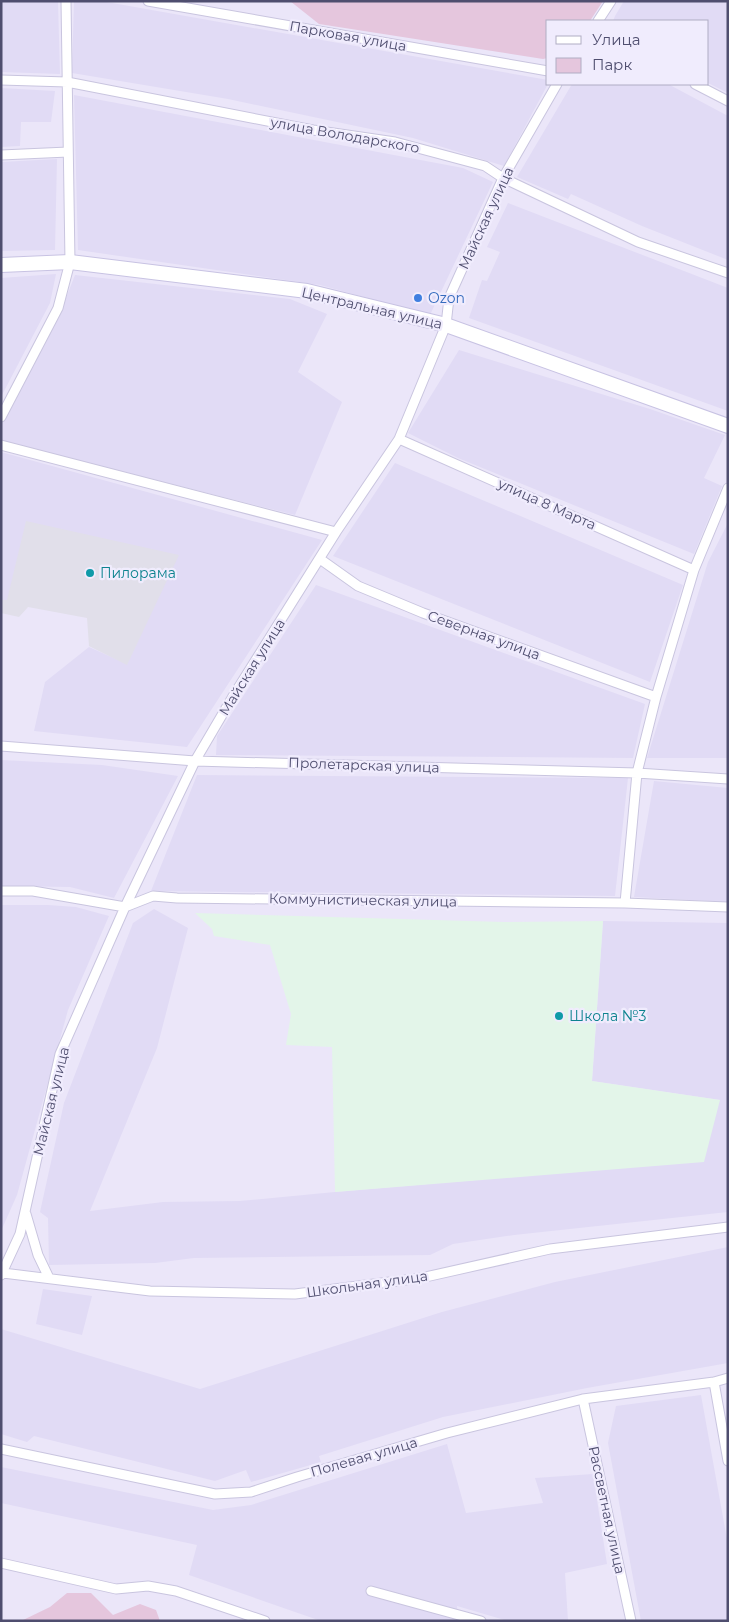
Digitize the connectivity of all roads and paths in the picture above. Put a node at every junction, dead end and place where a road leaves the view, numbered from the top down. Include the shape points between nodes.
1 (66, 1) edge
2 (148, 1) edge
3 (611, 1) edge
4 (599, 20) edge
5 (546, 72) edge
6 (1, 80) edge
7 (67, 82) junction
8 (556, 85) edge
9 (697, 85) edge
10 (728, 101) edge
11 (68, 152) junction
12 (1, 155) edge
13 (503, 178) junction
14 (70, 262) junction
15 (1, 265) edge
16 (728, 273) edge
17 (446, 325) junction
18 (1, 417) edge
19 (728, 426) edge
20 (400, 439) junction
21 (1, 445) edge
22 (728, 488) edge
23 (336, 532) junction
24 (320, 559) junction
25 (694, 570) junction
26 (656, 698) junction
27 (1, 746) edge
28 (195, 761) junction
29 (637, 773) junction
30 (728, 779) edge
31 (1, 891) edge
32 (626, 903) junction
33 (125, 907) junction
34 (728, 907) edge
35 (25, 1211) junction
36 (728, 1227) edge
37 (2, 1274) edge
38 (50, 1278) junction
39 (728, 1378) edge
40 (714, 1382) junction
41 (583, 1399) junction
42 (1, 1449) edge
43 (728, 1461) edge
44 (1, 1563) edge
45 (372, 1591) dead end
46 (265, 1621) edge
47 (481, 1621) edge
48 (631, 1621) edge

1 - 7 street
2 - 5 street, Парковая улица
3 - 4 street
6 - 7 street, улица Володарского
7 - 11 street
7 - 13 street, улица Володарского via 313,130 395,142 485,166
8 - 13 street, Майская улица
9 - 10 street
11 - 12 street
11 - 14 street
13 - 16 street, улица Володарского via 638,242
13 - 17 street, Майская улица via 449,298
14 - 15 main road, Центральная улица
14 - 17 main road, Центральная улица via 307,291
14 - 18 street via 58,308
17 - 19 main road, Центральная улица
17 - 20 street, Майская улица
20 - 23 street, Майская улица
20 - 25 street, улица 8 Марта
21 - 23 street
22 - 25 street
23 - 24 street, Майская улица
24 - 26 street, Северная улица via 358,586 423,613
24 - 28 street, Майская улица
25 - 26 street
26 - 29 street
27 - 28 street, Пролетарская улица
28 - 29 street, Пролетарская улица
28 - 33 street, Майская улица
29 - 30 street, Пролетарская улица
29 - 32 street
31 - 33 street via 33,891
32 - 33 street, Коммунистическая улица via 154,896
32 - 34 street, Коммунистическая улица
33 - 35 street, Майская улица via 60,1054
35 - 37 street, Майская улица via 20,1234
35 - 38 street via 38,1255
36 - 38 street, Школьная улица via 550,1249 420,1278 295,1294 150,1291
37 - 38 street, Школьная улица
39 - 40 street, Полевая улица
40 - 41 street, Полевая улица
40 - 43 street
41 - 42 street, Полевая улица via 447,1433 251,1492 215,1494
41 - 48 street, Рассветная улица
44 - 46 street via 116,1589 148,1586 176,1591
45 - 47 street

